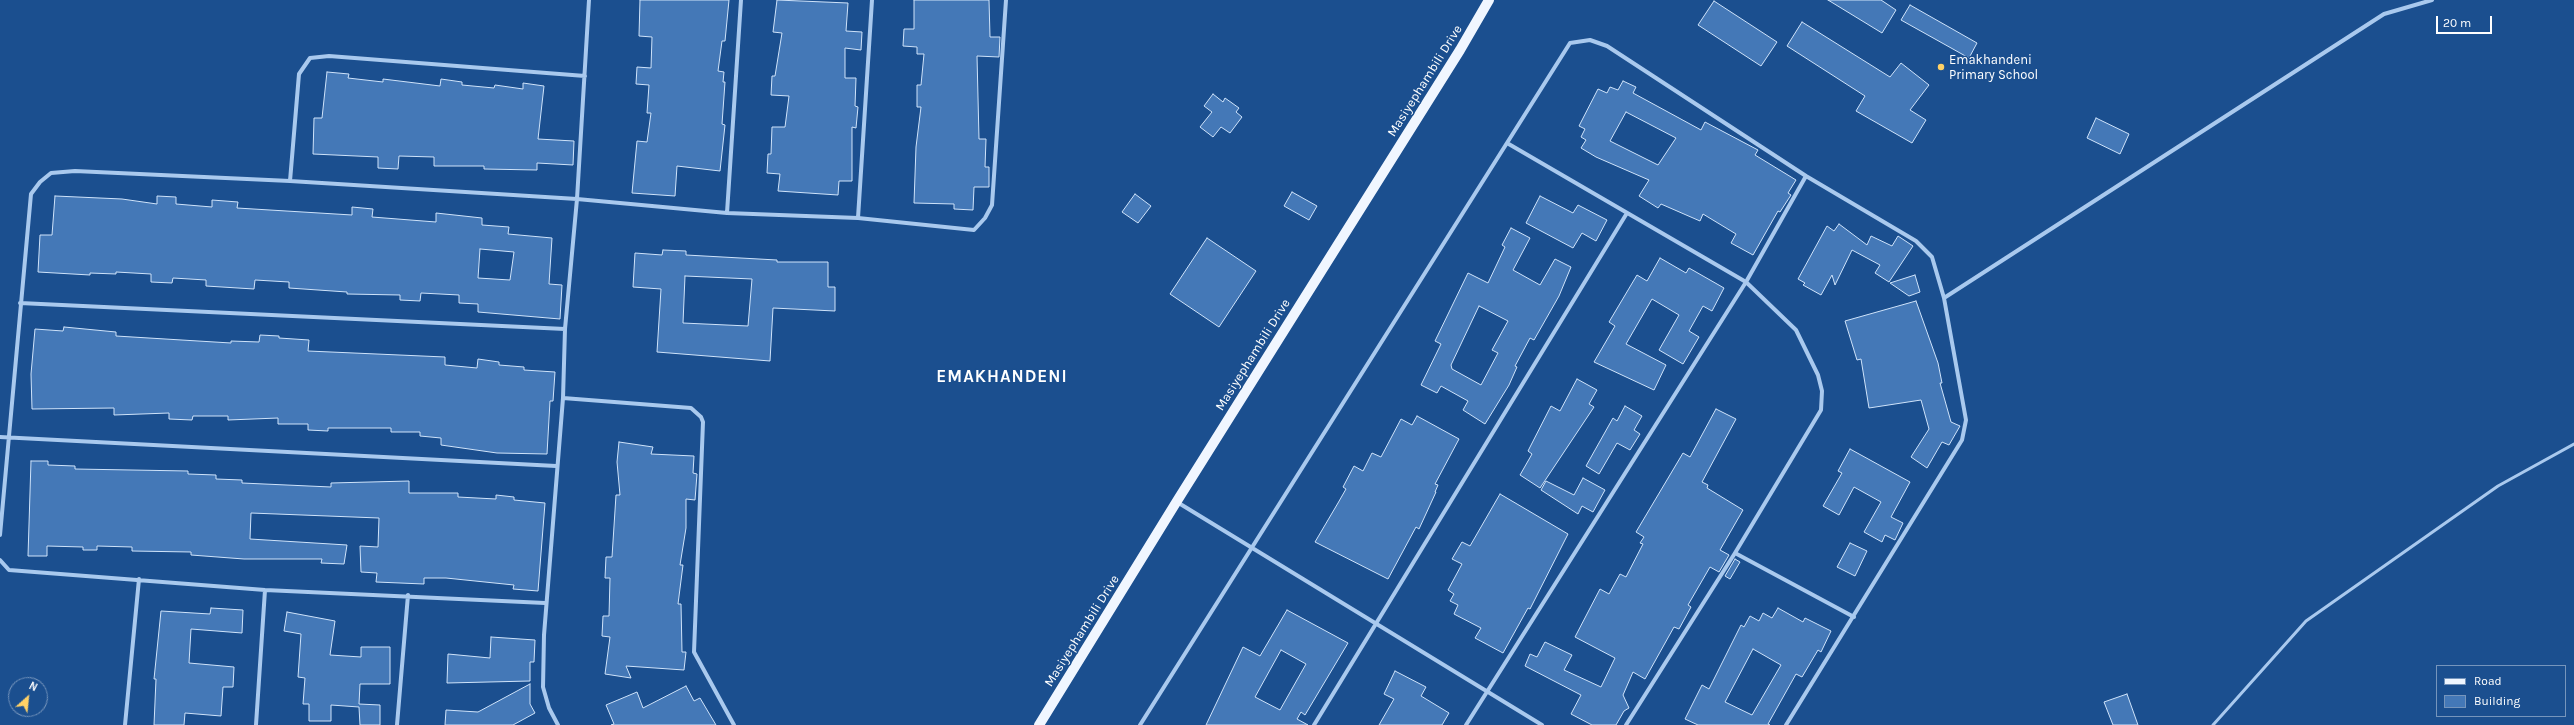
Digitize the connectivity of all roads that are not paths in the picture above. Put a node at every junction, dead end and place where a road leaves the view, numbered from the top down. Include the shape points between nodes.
1 (589, 0) edge
2 (741, 0) edge
3 (872, 0) edge
4 (1006, 0) edge
5 (1489, 0) edge
6 (2432, 0) edge
7 (585, 76) junction
8 (1507, 143) junction
9 (1806, 176) junction
10 (290, 182) junction
11 (577, 199) junction
12 (727, 213) junction
13 (1627, 213) junction
14 (858, 218) junction
15 (1746, 282) junction
16 (1944, 298) junction
17 (20, 303) junction
18 (566, 330) junction
19 (563, 398) junction
20 (8, 436) junction
21 (0, 437) edge
22 (2574, 444) edge
23 (556, 466) junction
24 (1177, 501) junction
25 (0, 535) edge
26 (1252, 549) junction
27 (1735, 553) junction
28 (0, 560) edge
29 (139, 580) junction
30 (265, 590) junction
31 (408, 596) junction
32 (545, 603) junction
33 (1854, 617) junction
34 (1376, 624) junction
35 (1487, 691) junction
36 (124, 725) edge
37 (256, 725) edge
38 (396, 725) edge
39 (558, 725) edge
40 (734, 725) edge
41 (1039, 725) edge
42 (1140, 725) edge
43 (1314, 725) edge
44 (1466, 725) edge
45 (1542, 725) edge
46 (1626, 725) edge
47 (1786, 725) edge
48 (2213, 725) edge

1 - 7 street
2 - 12 street
3 - 14 street
4 - 14 street via 992,204 985,218 974,230
5 - 24 main road, Masiyephambili Drive
6 - 16 street via 2384,14
7 - 10 street via 329,56 310,58 299,74
7 - 11 street
8 - 9 street via 1570,43 1590,40 1608,46
8 - 13 street
8 - 26 street
9 - 15 street
9 - 16 street via 1925,248 1932,257
10 - 11 street
10 - 17 street via 75,171 51,173 31,194
11 - 12 street
11 - 18 street
12 - 14 street
13 - 15 street
13 - 34 street
15 - 27 street via 1796,330 1818,375 1822,391 1821,410
15 - 35 street
16 - 33 street via 1966,420 1962,440
17 - 18 street
17 - 20 street
18 - 19 street
19 - 23 street
19 - 40 street via 691,408 701,417 703,422 694,652
20 - 21 street
20 - 23 street
20 - 25 street
22 - 48 lane via 2498,486 2306,621
23 - 32 street
24 - 26 street
24 - 41 main road, Masiyephambili Drive
26 - 34 street
26 - 42 street
27 - 33 street
27 - 46 street
28 - 29 street via 9,570
29 - 30 street
29 - 36 street
30 - 31 street
30 - 37 street
31 - 32 street
31 - 38 street
32 - 39 street via 543,686 549,708
33 - 47 street
34 - 35 street
34 - 43 street
35 - 44 street
35 - 45 street

